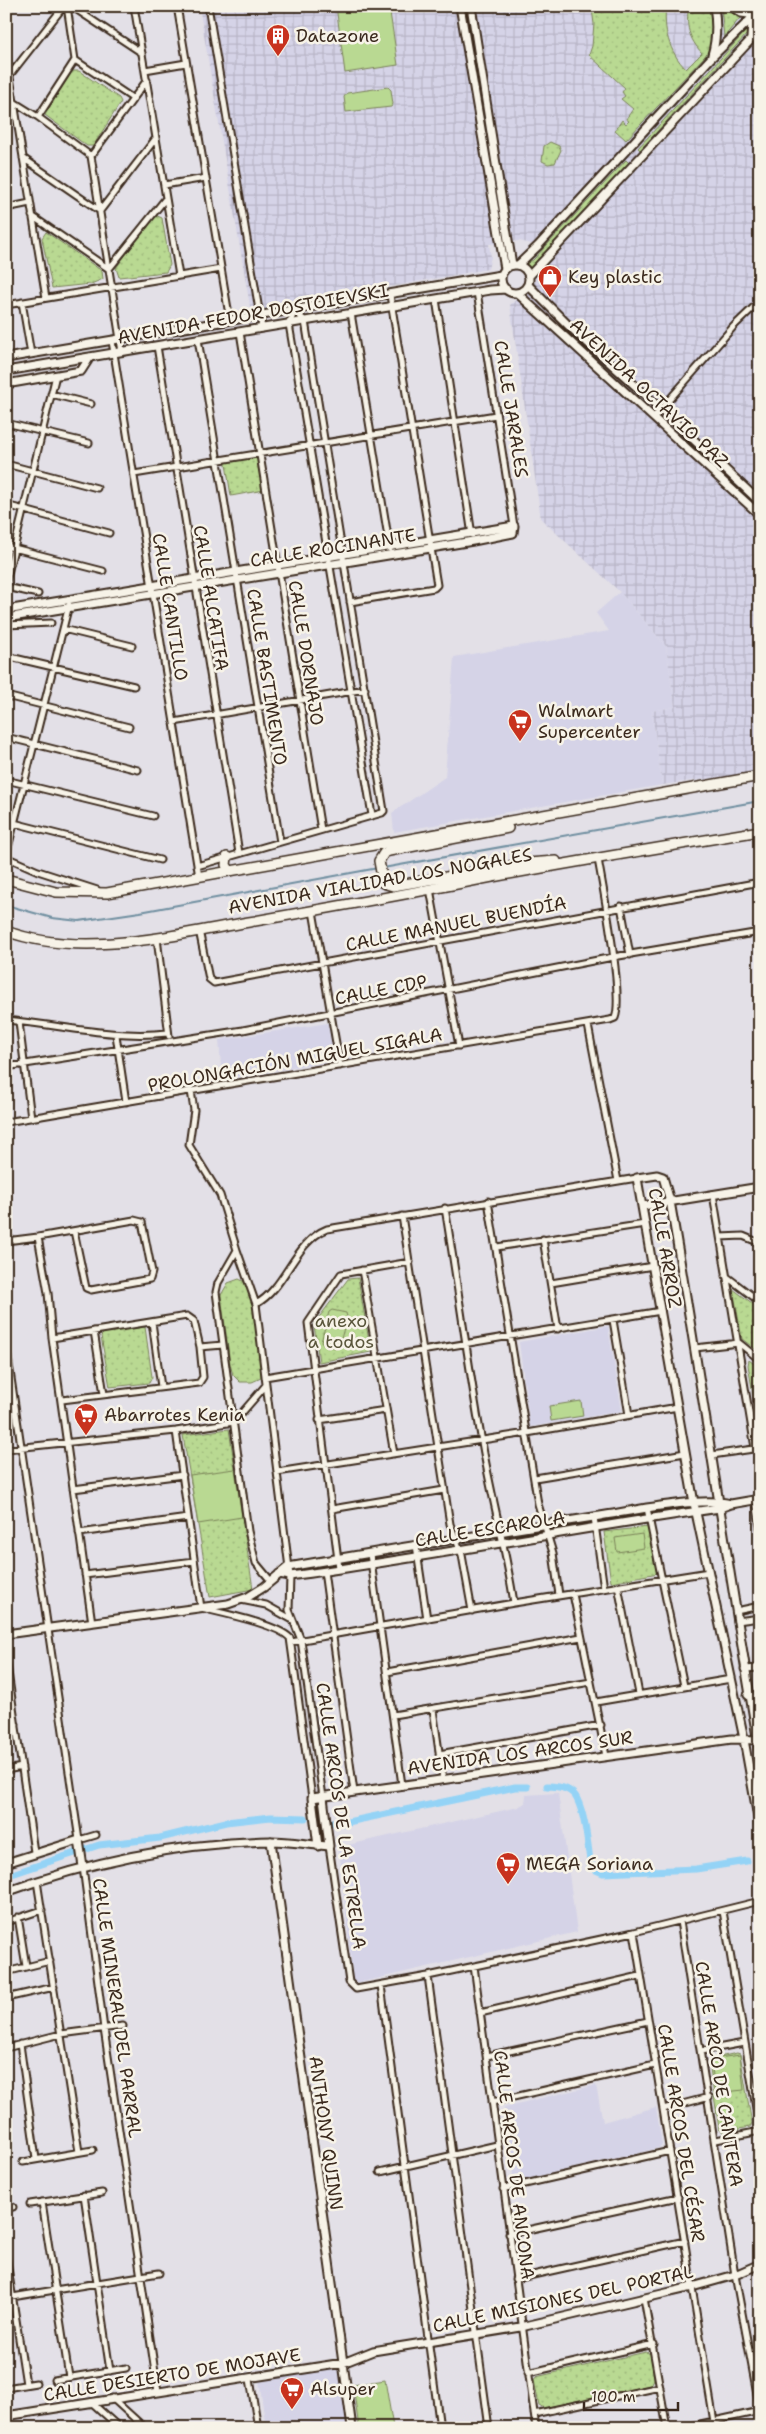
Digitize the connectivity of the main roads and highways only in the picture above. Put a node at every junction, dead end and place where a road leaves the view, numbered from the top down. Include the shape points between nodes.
1 (760, 776) edge
2 (556, 813) junction
3 (760, 831) edge
4 (228, 857) road end
5 (572, 862) junction
6 (230, 871) junction
7 (6, 879) edge
8 (6, 931) edge

1 - 2 highway, AVENIDA VIALIDAD LOS NOGALES
2 - 5 highway via 508,828 389,851 379,860 383,882 393,886 528,863
2 - 6 highway, AVENIDA VIALIDAD LOS NOGALES
3 - 5 highway, AVENIDA VIALIDAD LOS NOGALES
4 - 6 highway via 226,862
5 - 8 highway, AVENIDA VIALIDAD LOS NOGALES via 157,937 78,944 31,939
6 - 7 highway, AVENIDA VIALIDAD LOS NOGALES via 107,893 56,892

